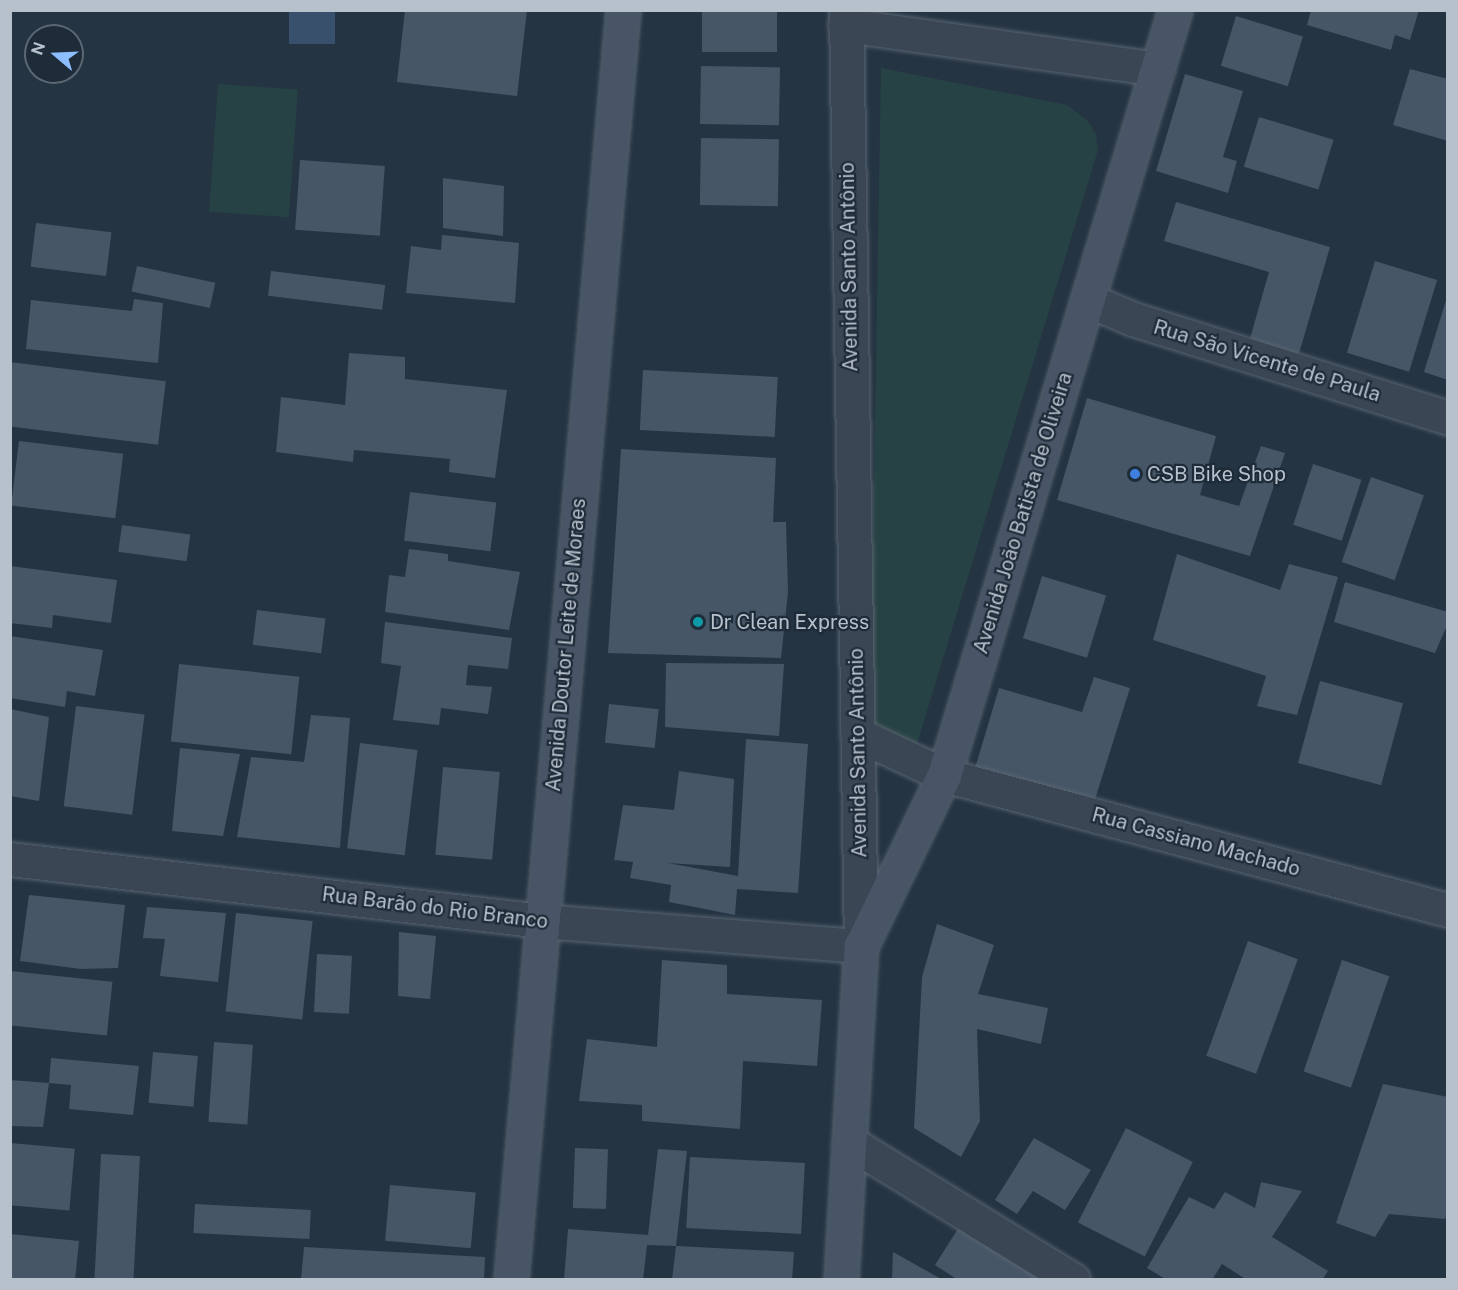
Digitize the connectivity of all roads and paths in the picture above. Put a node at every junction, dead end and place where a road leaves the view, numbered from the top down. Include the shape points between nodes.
1 (623, 10) edge
2 (1175, 10) edge
3 (845, 18) edge
4 (1158, 69) junction
5 (1088, 300) junction
6 (1448, 418) edge
7 (857, 734) junction
8 (944, 775) junction
9 (10, 859) edge
10 (1448, 910) edge
11 (542, 921) junction
12 (861, 946) junction
13 (849, 1142) junction
14 (511, 1280) edge
15 (841, 1280) edge
16 (1073, 1280) edge

1 - 11 street, Avenida Doutor Leite de Moraes
2 - 4 street, Avenida João Batista de Oliveira
3 - 4 street
3 - 7 street, Avenida Santo Antônio
4 - 5 street, Avenida João Batista de Oliveira
5 - 6 street, Rua São Vicente de Paula via 1133,320
5 - 8 street, Avenida João Batista de Oliveira
7 - 8 street, Rua Cassiano Machado
7 - 12 street, Avenida Santo Antônio
8 - 10 street, Rua Cassiano Machado
8 - 12 street, Avenida João Batista de Oliveira
9 - 11 street, Rua Barão do Rio Branco
11 - 12 street, Rua Barão do Rio Branco
11 - 14 street, Avenida Doutor Leite de Moraes
12 - 13 street, Avenida Santo Antônio
13 - 15 street, Avenida Santo Antônio
13 - 16 street

